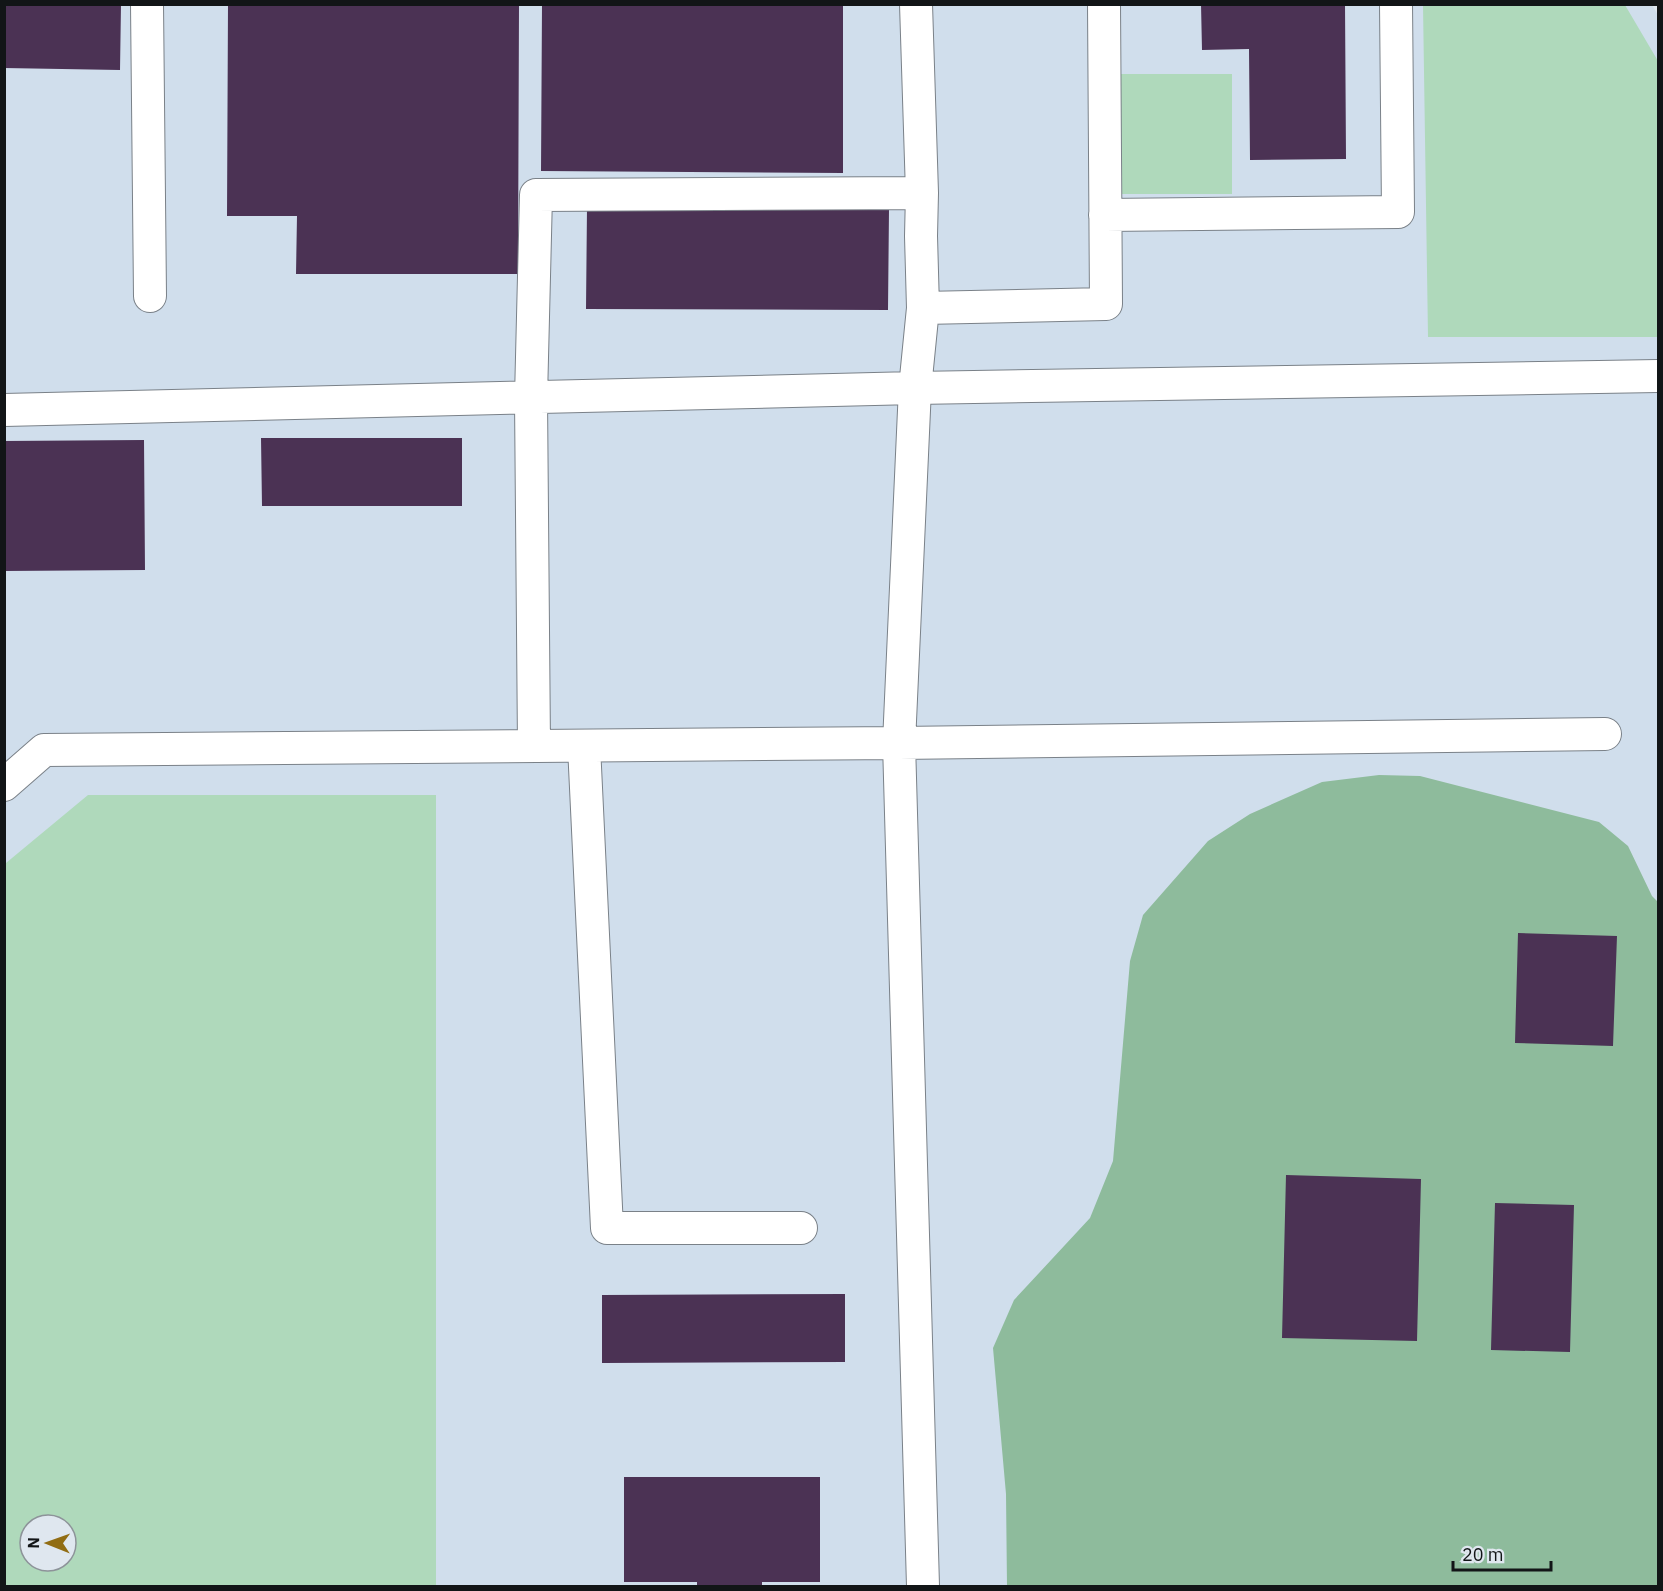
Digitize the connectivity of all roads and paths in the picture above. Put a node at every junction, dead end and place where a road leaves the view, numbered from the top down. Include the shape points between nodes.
1 (147, 4) edge
2 (916, 4) edge
3 (1104, 4) edge
4 (1396, 4) edge
5 (922, 193) junction
6 (1105, 214) junction
7 (150, 297) dead end
8 (923, 308) junction
9 (1659, 376) edge
10 (915, 388) junction
11 (531, 398) junction
12 (4, 410) edge
13 (1605, 734) dead end
14 (899, 743) junction
15 (534, 746) junction
16 (584, 746) junction
17 (44, 750) junction
18 (4, 752) edge
19 (4, 785) edge
20 (801, 1228) dead end
21 (923, 1587) edge

1 - 7 lane
2 - 5 lane
3 - 6 lane
4 - 6 lane via 1398,212
5 - 8 lane
5 - 11 lane via 536,195
6 - 8 lane via 1106,304
8 - 10 lane
9 - 10 lane
10 - 11 lane
10 - 14 lane
11 - 12 lane
11 - 15 lane
13 - 14 lane
14 - 16 lane
14 - 21 lane
15 - 16 lane
15 - 17 lane
16 - 20 lane via 607,1228
17 - 18 lane
17 - 19 lane

